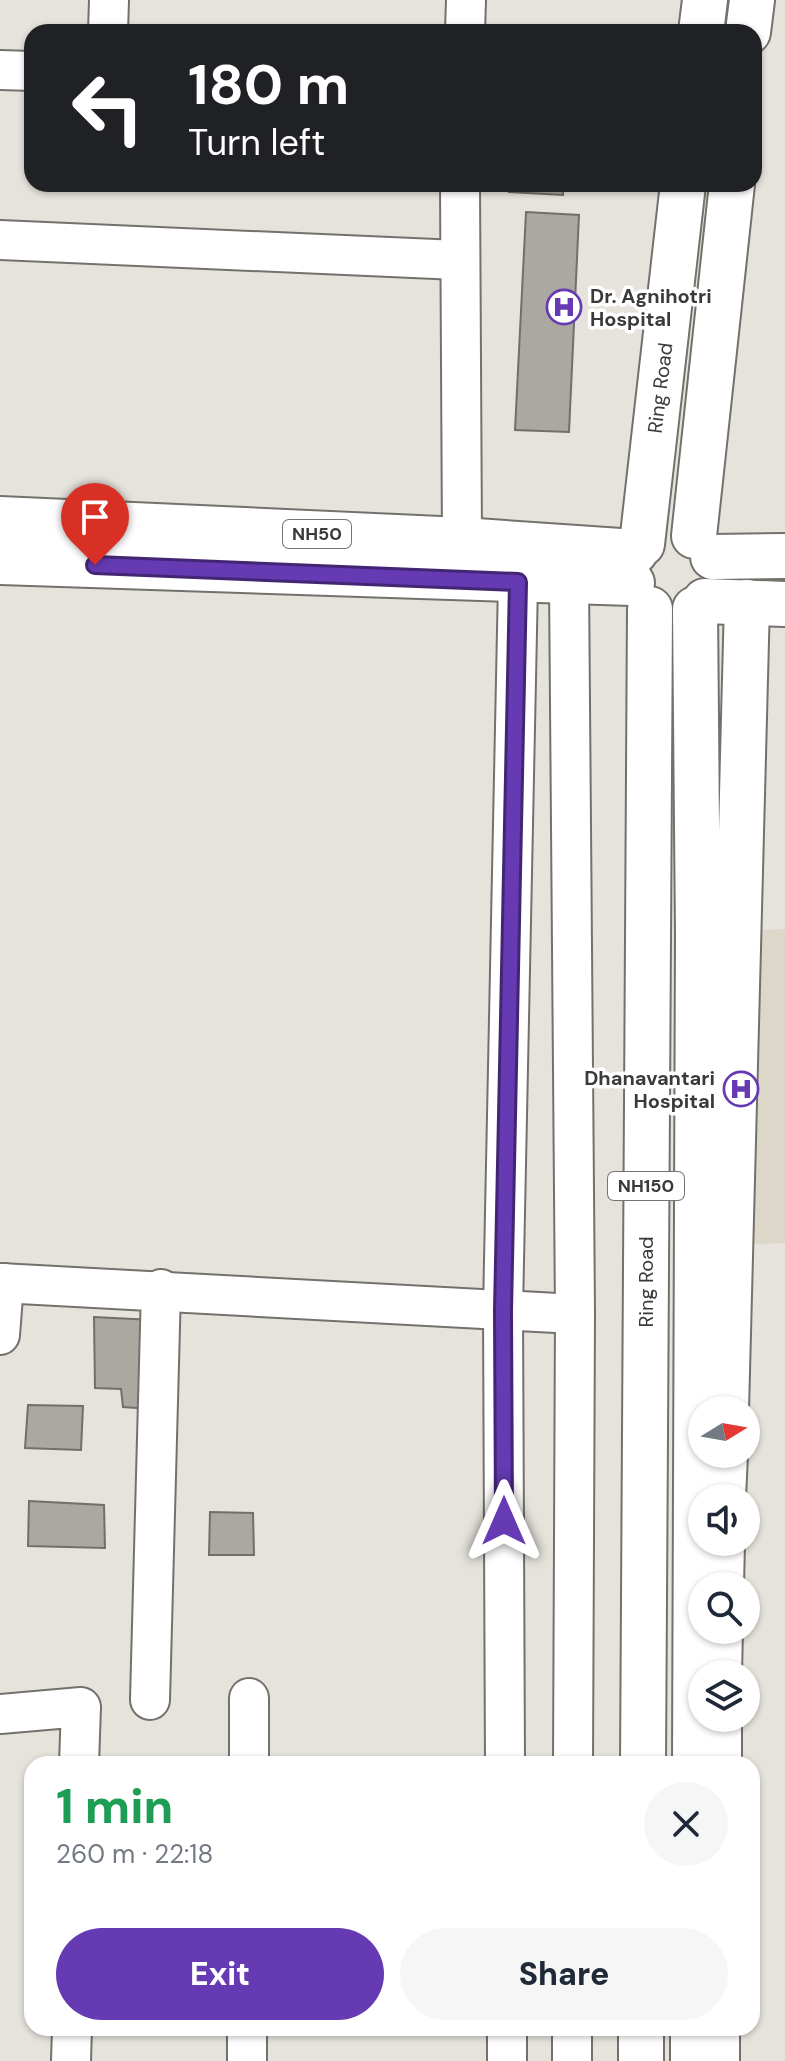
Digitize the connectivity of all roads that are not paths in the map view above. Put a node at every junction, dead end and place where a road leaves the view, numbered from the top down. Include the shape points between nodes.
1 (109, 0) edge
2 (466, 0) edge
3 (705, 0) edge
4 (752, 0) edge
5 (108, 24) edge
6 (465, 24) edge
7 (702, 24) edge
8 (749, 24) edge
9 (0, 70) edge
10 (24, 71) edge
11 (460, 192) edge
12 (682, 192) edge
13 (731, 192) edge
14 (0, 240) edge
15 (458, 260) junction
16 (0, 519) edge
17 (462, 540) junction
18 (703, 546) junction
19 (785, 556) edge
20 (0, 562) edge
21 (640, 572) junction
22 (569, 581) junction
23 (518, 582) junction
24 (733, 604) edge
25 (2, 1283) edge
26 (161, 1289) junction
27 (503, 1310) junction
28 (575, 1314) junction
29 (0, 1335) edge
30 (726, 1396) edge
31 (249, 1698) dead end
32 (150, 1700) dead end
33 (0, 1714) edge
34 (719, 1732) edge
35 (79, 1756) edge
36 (249, 1756) edge
37 (505, 1756) edge
38 (573, 1756) edge
39 (643, 1756) edge
40 (695, 1756) edge
41 (719, 1756) edge
42 (72, 2036) edge
43 (247, 2036) edge
44 (507, 2036) edge
45 (572, 2036) edge
46 (641, 2036) edge
47 (693, 2036) edge
48 (717, 2036) edge
49 (71, 2061) edge
50 (247, 2061) edge
51 (507, 2061) edge
52 (572, 2061) edge
53 (641, 2061) edge
54 (693, 2061) edge
55 (717, 2061) edge

1 - 5 street
2 - 6 street
3 - 7 main road
4 - 8 main road
9 - 10 street
11 - 15 street
12 - 21 main road, Ring Road
13 - 18 main road
14 - 15 street
15 - 17 street
16 - 17 main road, NH50
17 - 21 main road, NH50
18 - 19 main road
18 - 21 main road, NH50 via 674,530 659,532
18 - 24 main road
20 - 23 main road, NH50
21 - 22 main road, NH50
21 - 24 main road, NH50 via 664,614
21 - 39 main road, Ring Road / NH150
22 - 23 main road, NH50
22 - 28 street
23 - 27 street
24 - 30 main road
24 - 40 main road, NH150 via 698,934
25 - 26 street
25 - 29 street
26 - 27 street
26 - 32 street
27 - 28 street
27 - 37 street
28 - 38 street
31 - 36 street
33 - 35 street via 81,1707
34 - 41 main road
42 - 49 street
43 - 50 street
44 - 51 street
45 - 52 street
46 - 53 main road
47 - 54 main road
48 - 55 main road

